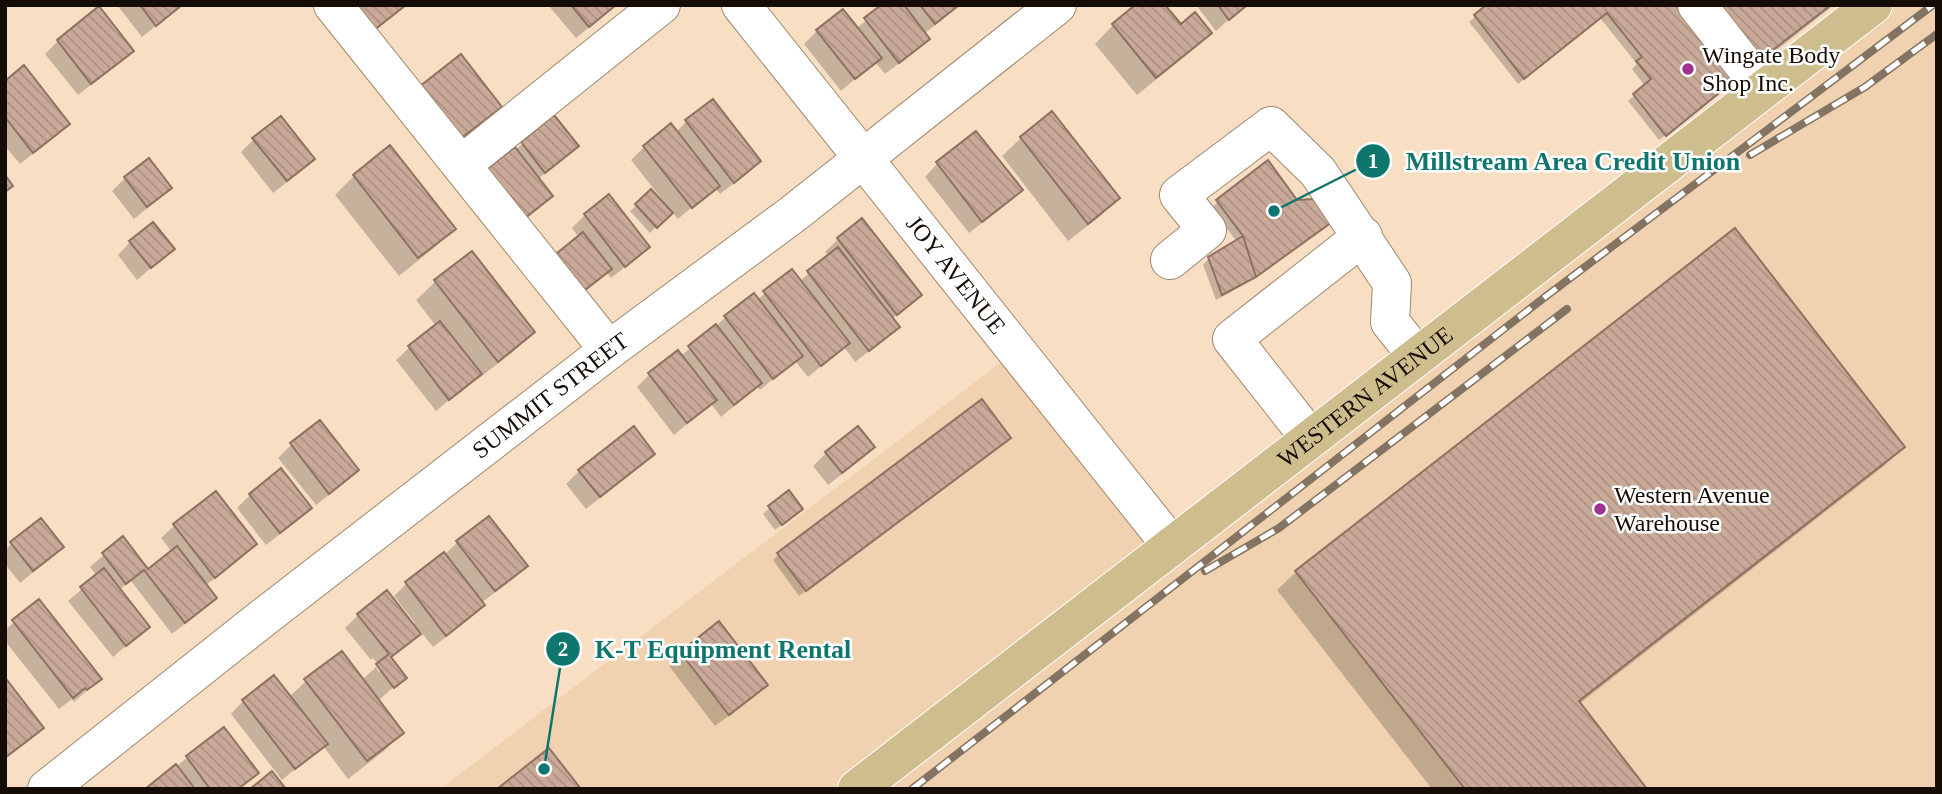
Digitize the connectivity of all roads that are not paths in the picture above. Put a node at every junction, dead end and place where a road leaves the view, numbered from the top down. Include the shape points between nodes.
1 (333, 5) edge
2 (661, 5) edge
3 (741, 5) edge
4 (1057, 5) edge
5 (1697, 5) edge
6 (1873, 5) edge
7 (1763, 89) junction
8 (862, 159) junction
9 (461, 165) junction
10 (1363, 236) junction
11 (1170, 260) dead end
12 (609, 350) junction
13 (1417, 356) junction
14 (1310, 438) junction
15 (1171, 545) junction
16 (47, 789) edge
17 (857, 789) edge

1 - 9 street
2 - 9 street
3 - 8 street, JOY AVENUE
4 - 8 street, SUMMIT STREET
5 - 7 street
6 - 7 main road, WESTERN AVENUE
7 - 13 main road, WESTERN AVENUE
8 - 12 street, SUMMIT STREET
8 - 15 street, JOY AVENUE
9 - 12 street
10 - 11 street via 1318,172 1271,126 1179,195 1207,230
10 - 13 street via 1392,282 1391,322
10 - 14 street via 1232,339
12 - 16 street, SUMMIT STREET
13 - 14 main road, WESTERN AVENUE
14 - 15 main road, WESTERN AVENUE
15 - 17 main road, WESTERN AVENUE

